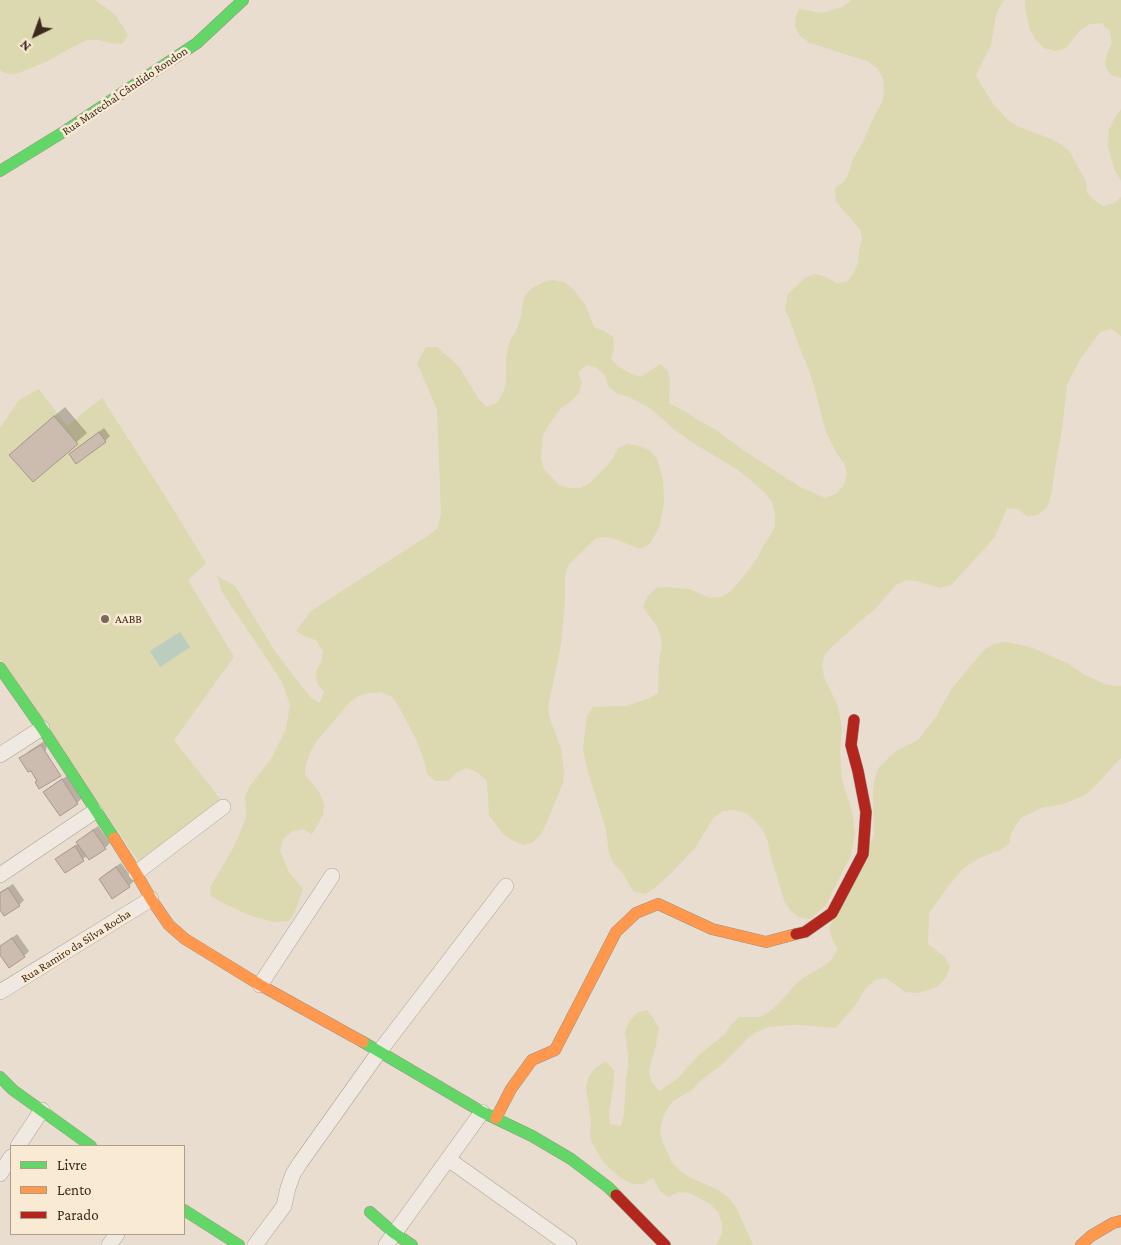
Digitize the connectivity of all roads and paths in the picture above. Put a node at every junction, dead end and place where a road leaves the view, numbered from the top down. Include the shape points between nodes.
1 (242, 0) edge
2 (0, 171) edge
3 (0, 668) edge
4 (854, 720) dead end
5 (42, 728) junction
6 (0, 756) edge
7 (223, 807) dead end
8 (95, 811) junction
9 (136, 873) junction
10 (0, 874) edge
11 (332, 876) dead end
12 (506, 886) dead end
13 (151, 899) junction
14 (260, 985) junction
15 (0, 992) edge
16 (379, 1052) junction
17 (0, 1077) edge
18 (42, 1110) junction
19 (482, 1112) junction
20 (496, 1118) junction
21 (19, 1145) edge
22 (90, 1145) edge
23 (10, 1159) edge
24 (448, 1159) junction
25 (0, 1174) edge
26 (185, 1211) edge
27 (370, 1212) dead end
28 (1121, 1221) edge
29 (390, 1239) edge
30 (239, 1245) edge
31 (255, 1245) edge
32 (412, 1245) edge
33 (569, 1245) edge
34 (665, 1245) edge
35 (1082, 1245) edge

1 - 2 street, Rua Marechal Cândido Rondon via 197,43
3 - 5 street
4 - 20 street via 851,745 866,812 863,854 832,913 806,932 766,942 712,929 658,904 636,913 616,932 555,1050 532,1060 511,1089
5 - 6 street
5 - 8 street
7 - 9 street
8 - 9 street
8 - 10 street
9 - 13 street
11 - 14 street
12 - 16 street
13 - 14 street via 169,925 185,939
13 - 15 street, Rua Ramiro da Silva Rocha
14 - 16 street
16 - 19 street
16 - 31 street via 300,1163 293,1174 284,1206
17 - 18 street
18 - 21 street
18 - 22 street
19 - 20 street
19 - 24 street
20 - 34 street via 571,1159 608,1187
23 - 25 street
24 - 29 street
24 - 33 street
26 - 30 street
27 - 29 street
28 - 35 street via 1091,1236
29 - 32 street

